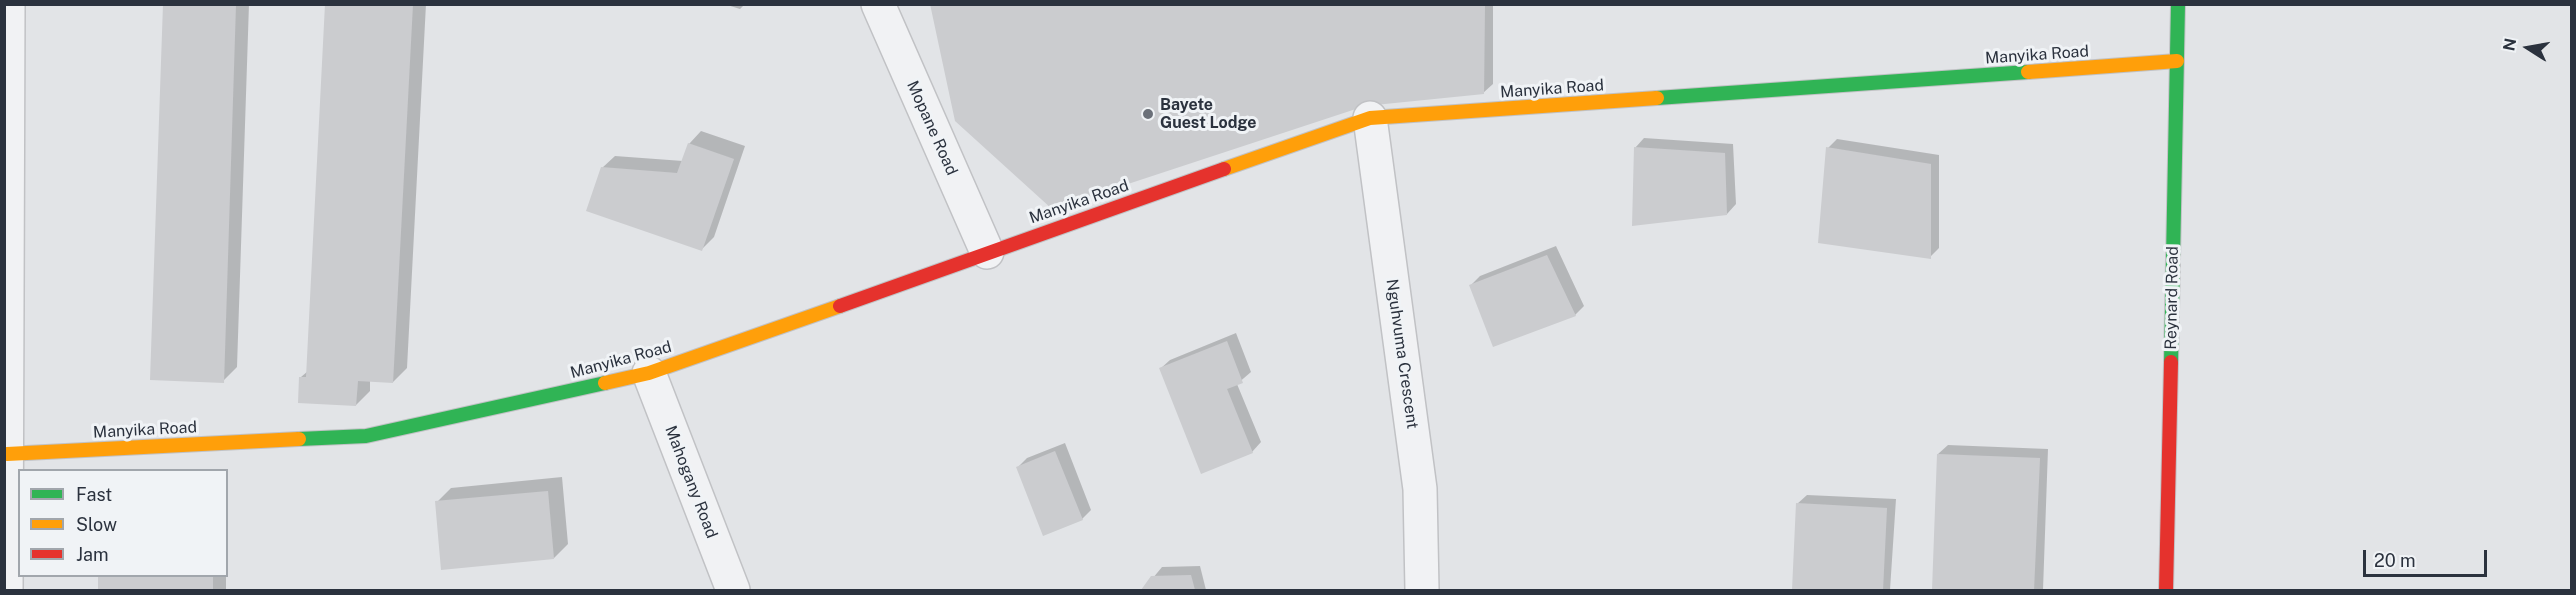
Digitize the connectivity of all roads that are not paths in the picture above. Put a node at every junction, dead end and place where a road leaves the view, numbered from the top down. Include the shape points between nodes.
1 (9, 4) edge
2 (878, 4) edge
3 (2178, 4) edge
4 (2177, 61) junction
5 (1370, 118) junction
6 (987, 252) junction
7 (649, 372) junction
8 (7, 454) junction
9 (6, 591) edge
10 (734, 591) edge
11 (1422, 591) edge
12 (2166, 591) edge

1 - 8 street
2 - 6 street, Mopane Road
3 - 4 street, Reynard Road
4 - 5 street, Manyika Road
4 - 12 street, Reynard Road
5 - 6 street, Manyika Road
5 - 11 street, Nguhvuma Crescent via 1420,489
6 - 7 street, Manyika Road
7 - 8 street, Manyika Road via 366,436
7 - 10 street, Mahogany Road
8 - 9 street

